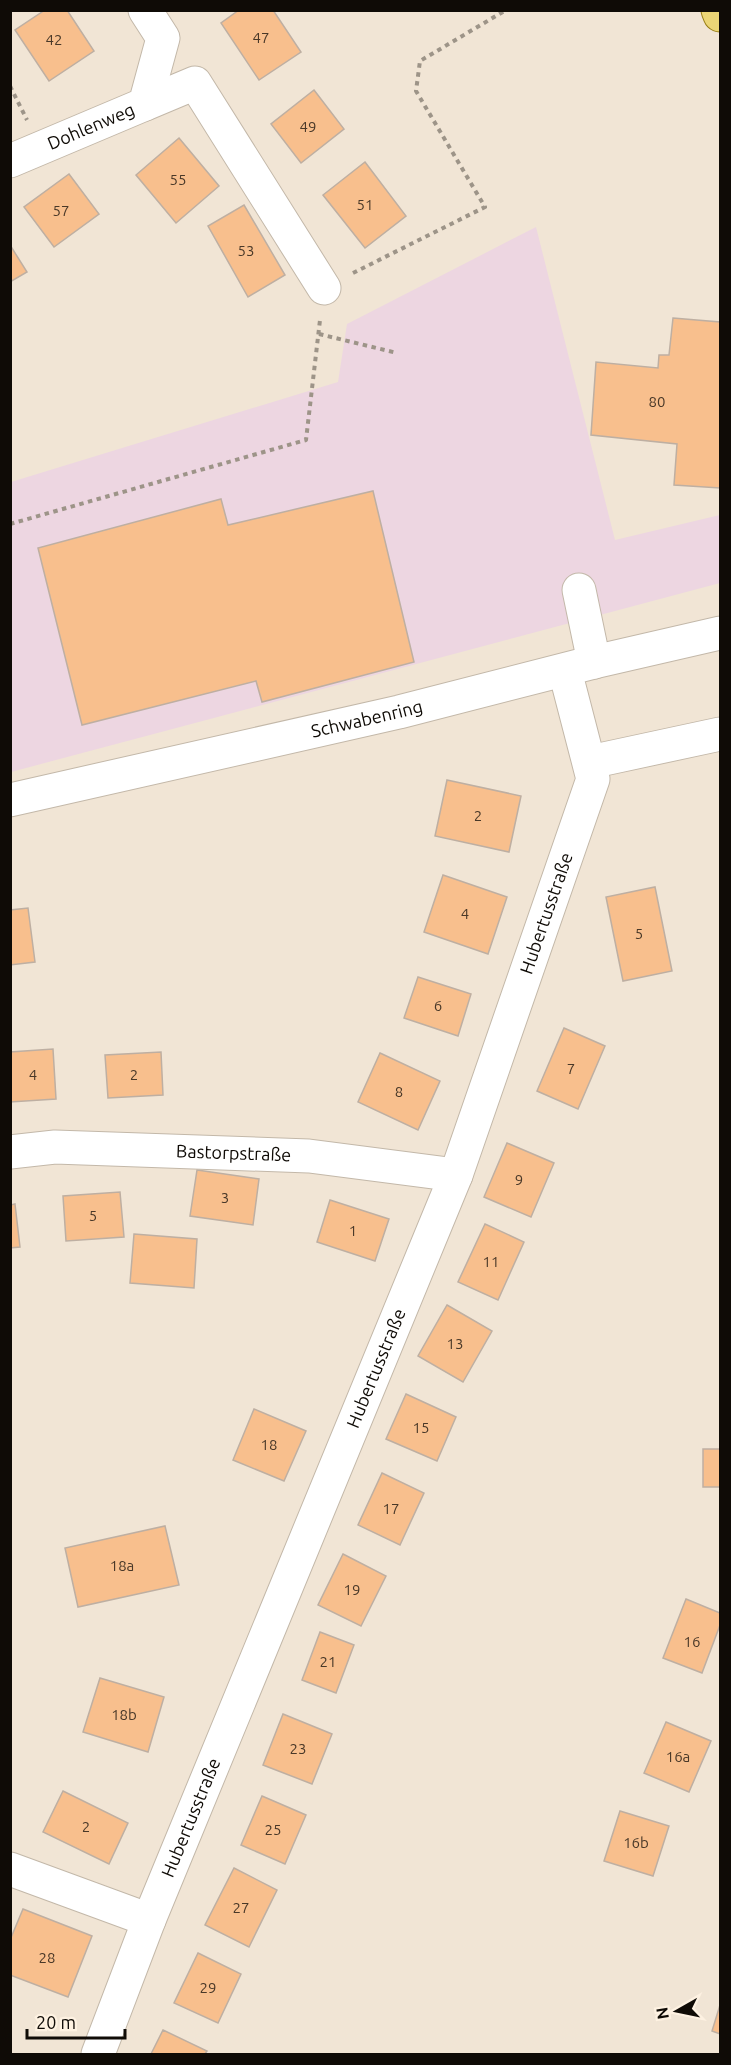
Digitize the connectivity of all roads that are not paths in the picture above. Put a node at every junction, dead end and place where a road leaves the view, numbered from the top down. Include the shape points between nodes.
1 (145, 10) edge
2 (717, 10) edge
3 (720, 15) edge
4 (145, 105) junction
5 (10, 160) edge
6 (324, 288) road end
7 (579, 590) dead end
8 (720, 633) edge
9 (579, 666) junction
10 (720, 734) edge
11 (590, 762) junction
12 (10, 800) edge
13 (10, 1152) edge
14 (456, 1174) junction
15 (10, 1869) edge
16 (149, 1920) junction
17 (98, 2055) edge

1 - 4 street, Dohlenweg via 163,38
2 - 3 main road
4 - 5 street, Dohlenweg
4 - 6 street via 195,83
7 - 9 street, Hubertusstraße
8 - 9 street, Schwabenring
9 - 11 street, Hubertusstraße
9 - 12 street, Schwabenring via 399,712
10 - 11 street
11 - 14 street, Hubertusstraße via 593,779
13 - 14 street, Bastorpstraße via 55,1147 309,1156
14 - 16 street, Hubertusstraße
15 - 16 street
16 - 17 street, Hubertusstraße

